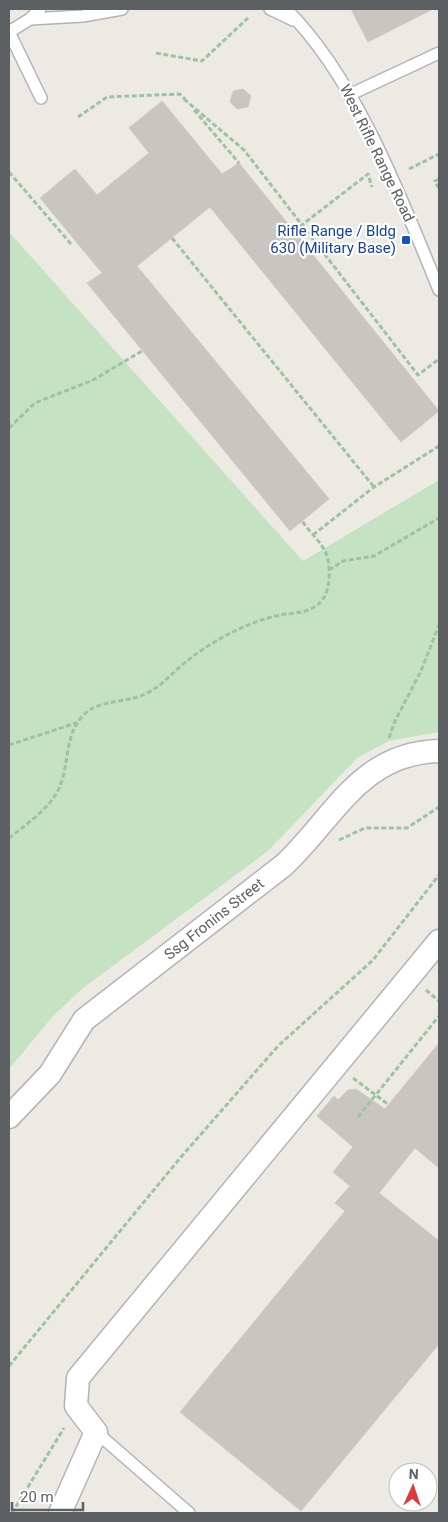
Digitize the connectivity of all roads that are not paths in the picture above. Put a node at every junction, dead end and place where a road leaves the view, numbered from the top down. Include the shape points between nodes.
1 (40, 9) edge
2 (122, 9) edge
3 (270, 9) edge
4 (286, 9) edge
5 (30, 19) junction
6 (301, 24) junction
7 (9, 32) edge
8 (439, 53) edge
9 (349, 95) junction
10 (41, 98) dead end
11 (439, 290) edge
12 (439, 751) edge
13 (439, 941) edge
14 (9, 1117) edge
15 (96, 1432) junction
16 (60, 1513) edge
17 (189, 1513) edge

1 - 5 lane
2 - 5 lane via 83,16
3 - 6 lane
4 - 6 lane, West Rifle Range Road
5 - 7 lane
6 - 9 lane, West Rifle Range Road via 338,74
7 - 10 lane
8 - 9 lane
9 - 11 lane, West Rifle Range Road
12 - 14 street, Ssg Fronins Street via 413,753 375,769 346,795 300,851 284,865 84,1020 50,1074
13 - 15 street via 78,1378 77,1408
15 - 16 street
15 - 17 lane

